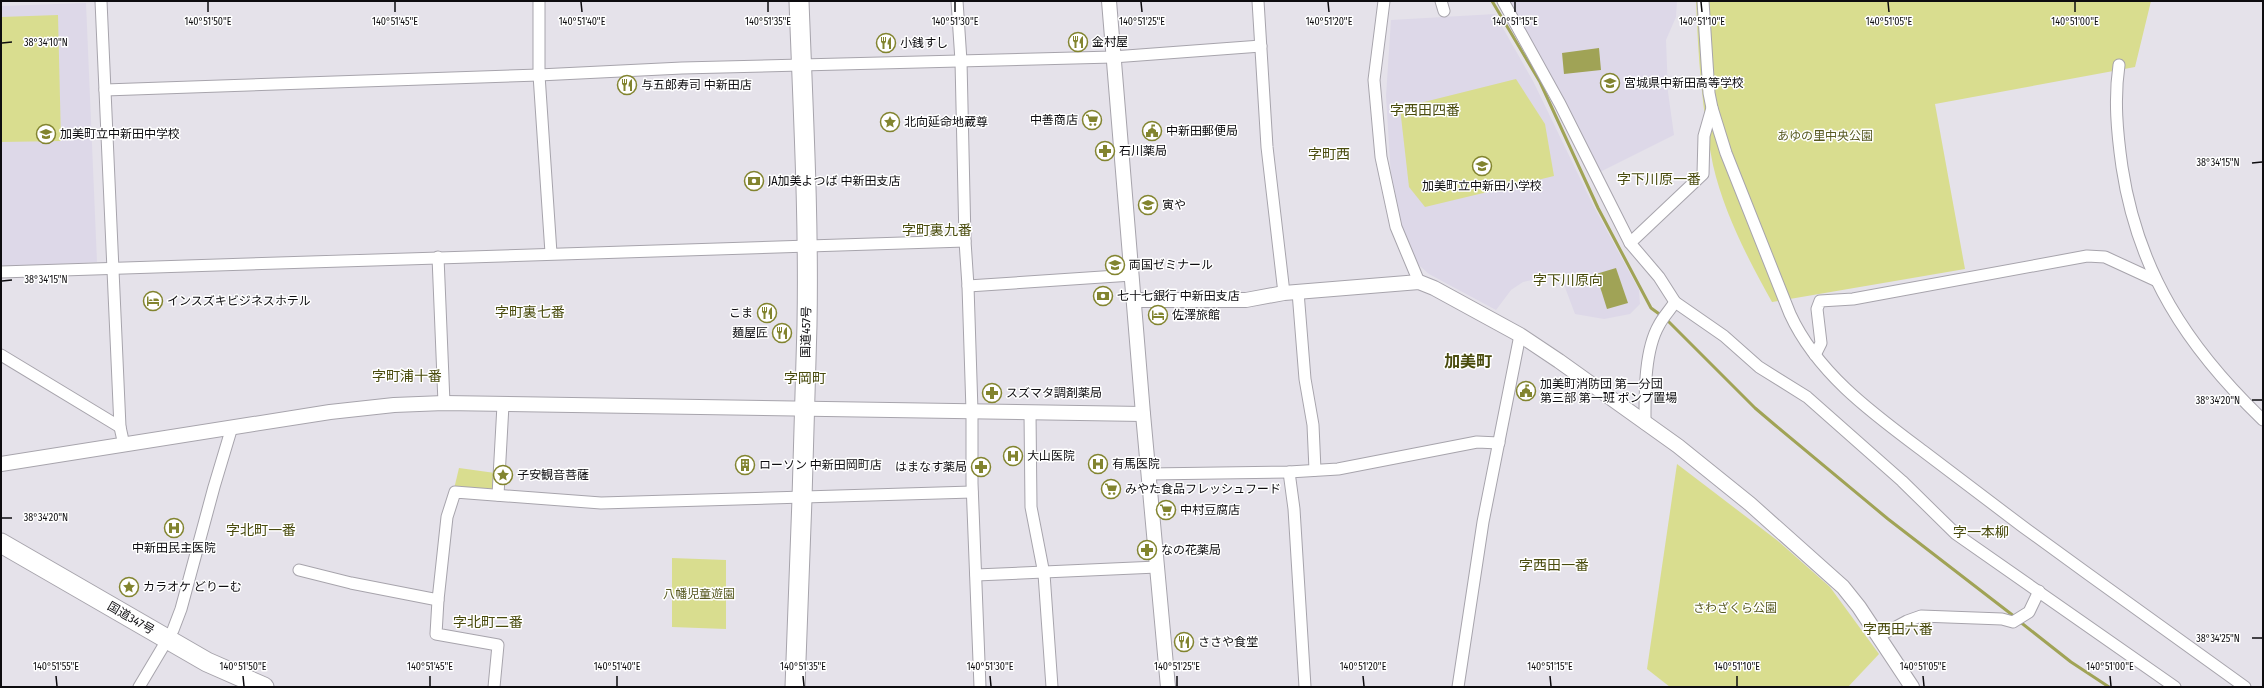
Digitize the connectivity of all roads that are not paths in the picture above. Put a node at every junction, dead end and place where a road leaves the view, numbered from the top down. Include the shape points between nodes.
1 (101, 1) edge
2 (539, 1) edge
3 (799, 1) edge
4 (957, 1) edge
5 (1109, 1) edge
6 (1258, 1) edge
7 (1384, 1) edge
8 (1503, 1) edge
9 (1704, 1) edge
10 (1262, 46) junction
11 (1113, 57) junction
12 (961, 61) junction
13 (801, 64) junction
14 (2119, 64) dead end
15 (539, 75) junction
16 (105, 90) junction
17 (1712, 108) junction
18 (965, 241) junction
19 (1630, 243) junction
20 (807, 245) junction
21 (551, 253) junction
22 (438, 257) junction
23 (112, 267) junction
24 (1, 272) edge
25 (1132, 275) junction
26 (2155, 280) junction
27 (1419, 282) junction
28 (968, 286) junction
29 (1291, 292) junction
30 (1134, 300) junction
31 (1675, 302) junction
32 (1520, 335) junction
33 (1, 355) edge
34 (1815, 356) junction
35 (444, 403) junction
36 (503, 405) junction
37 (803, 410) junction
38 (972, 411) junction
39 (1030, 413) junction
40 (1143, 414) junction
41 (2263, 420) edge
42 (1645, 424) junction
43 (120, 427) junction
44 (232, 427) junction
45 (1499, 443) junction
46 (124, 445) junction
47 (1, 464) edge
48 (1315, 470) junction
49 (1290, 472) junction
50 (1149, 474) junction
51 (972, 492) junction
52 (498, 495) junction
53 (803, 498) junction
54 (1, 543) edge
55 (1157, 567) junction
56 (299, 570) dead end
57 (1044, 574) junction
58 (976, 575) junction
59 (2039, 591) junction
60 (438, 600) junction
61 (1879, 636) junction
62 (167, 640) junction
63 (139, 687) edge
64 (264, 687) edge
65 (494, 687) edge
66 (795, 687) edge
67 (980, 687) edge
68 (1052, 687) edge
69 (1168, 687) edge
70 (1305, 687) edge
71 (1458, 687) edge
72 (1912, 687) edge
73 (2175, 687) edge
74 (2245, 687) edge

1 - 16 street
2 - 15 street
3 - 13 highway, 国道457号
4 - 12 street
5 - 11 street
6 - 10 street
7 - 27 street via 1374,80 1381,157 1396,227
8 - 19 street via 1560,104
9 - 17 street
10 - 11 street
10 - 29 street via 1266,147
11 - 12 street
11 - 25 street
12 - 13 street
12 - 18 street
13 - 15 street
13 - 20 highway, 国道457号
14 - 26 street via 2115,94 2116,121 2126,194 2137,236
15 - 16 street
15 - 21 street
16 - 23 street
17 - 19 street via 1704,136 1703,174
17 - 34 street via 1726,153 1796,327
18 - 20 street
18 - 28 street
19 - 31 street via 1659,277
20 - 21 street
20 - 37 highway, 国道457号
21 - 22 street
22 - 23 street
22 - 35 street
23 - 24 street
23 - 43 street
25 - 28 street
25 - 30 street
26 - 34 street via 2105,256 2087,256 1853,299 1820,301 1817,310 1821,343
26 - 41 street via 2182,325 2219,375
27 - 29 street
27 - 32 street
28 - 38 street
29 - 30 street via 1246,300
29 - 48 street via 1313,425
30 - 40 street
31 - 42 street via 1660,324 1653,342
31 - 59 street via 1724,336 1759,367 1808,397 1902,481 1956,534
32 - 42 street
32 - 45 street
33 - 43 street
34 - 74 street via 1844,387 1900,434 2141,614
35 - 36 street
35 - 44 street via 330,412
36 - 37 street
36 - 52 street
37 - 38 street
37 - 53 highway, 国道457号
38 - 39 street
38 - 51 street
39 - 40 street
39 - 57 street via 1032,507
40 - 50 street
42 - 61 street via 1678,446 1807,554 1843,587
43 - 46 street
44 - 46 street
44 - 62 street via 182,609
45 - 48 street via 1477,442 1338,469
45 - 71 street via 1483,522
46 - 47 street
48 - 49 street
49 - 50 street
49 - 70 street
50 - 55 street
51 - 53 street
51 - 58 street
52 - 53 street via 601,503
52 - 60 street via 455,492 447,516
53 - 66 highway, 国道457号
54 - 62 highway, 国道347号
55 - 57 street
55 - 69 street
56 - 60 street
57 - 58 street
57 - 68 street
58 - 67 street
59 - 61 street via 2030,612 2013,622 2002,619 1921,616 1907,620
59 - 73 street
60 - 65 street via 436,634 498,645
61 - 72 street
62 - 63 street
62 - 64 highway, 国道347号 via 207,662

